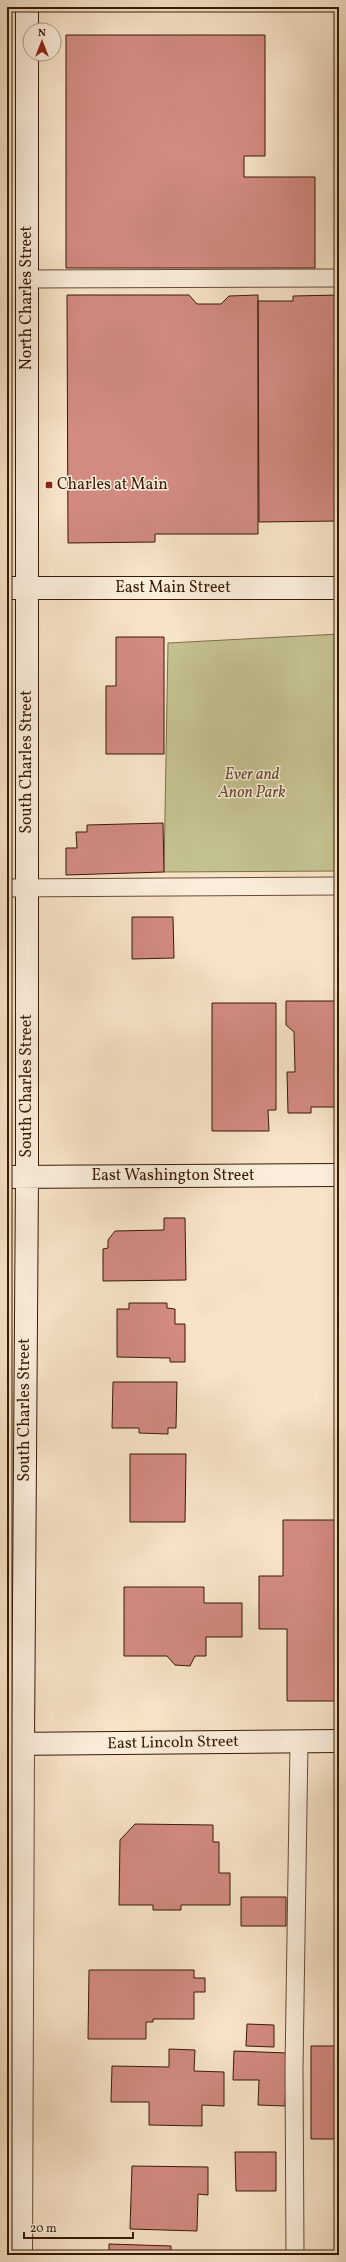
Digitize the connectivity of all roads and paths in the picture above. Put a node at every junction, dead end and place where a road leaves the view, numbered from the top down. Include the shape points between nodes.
1 (27, 7) edge
2 (339, 278) edge
3 (27, 279) junction
4 (17, 588) edge
5 (339, 588) edge
6 (339, 886) edge
7 (17, 888) edge
8 (339, 1175) edge
9 (17, 1177) edge
10 (300, 1742) junction
11 (339, 1742) edge
12 (15, 1744) edge
13 (22, 2255) edge
14 (295, 2255) edge

1 - 3 street, North Charles Street
2 - 3 lane
3 - 4 street, North Charles Street
4 - 5 street, East Main Street
4 - 7 street, South Charles Street
6 - 7 lane
7 - 9 street, South Charles Street
8 - 9 street, East Washington Street
9 - 12 street, South Charles Street
10 - 11 street, East Lincoln Street
10 - 12 street, East Lincoln Street
10 - 14 lane via 294,2068
12 - 13 street, South Charles Street

